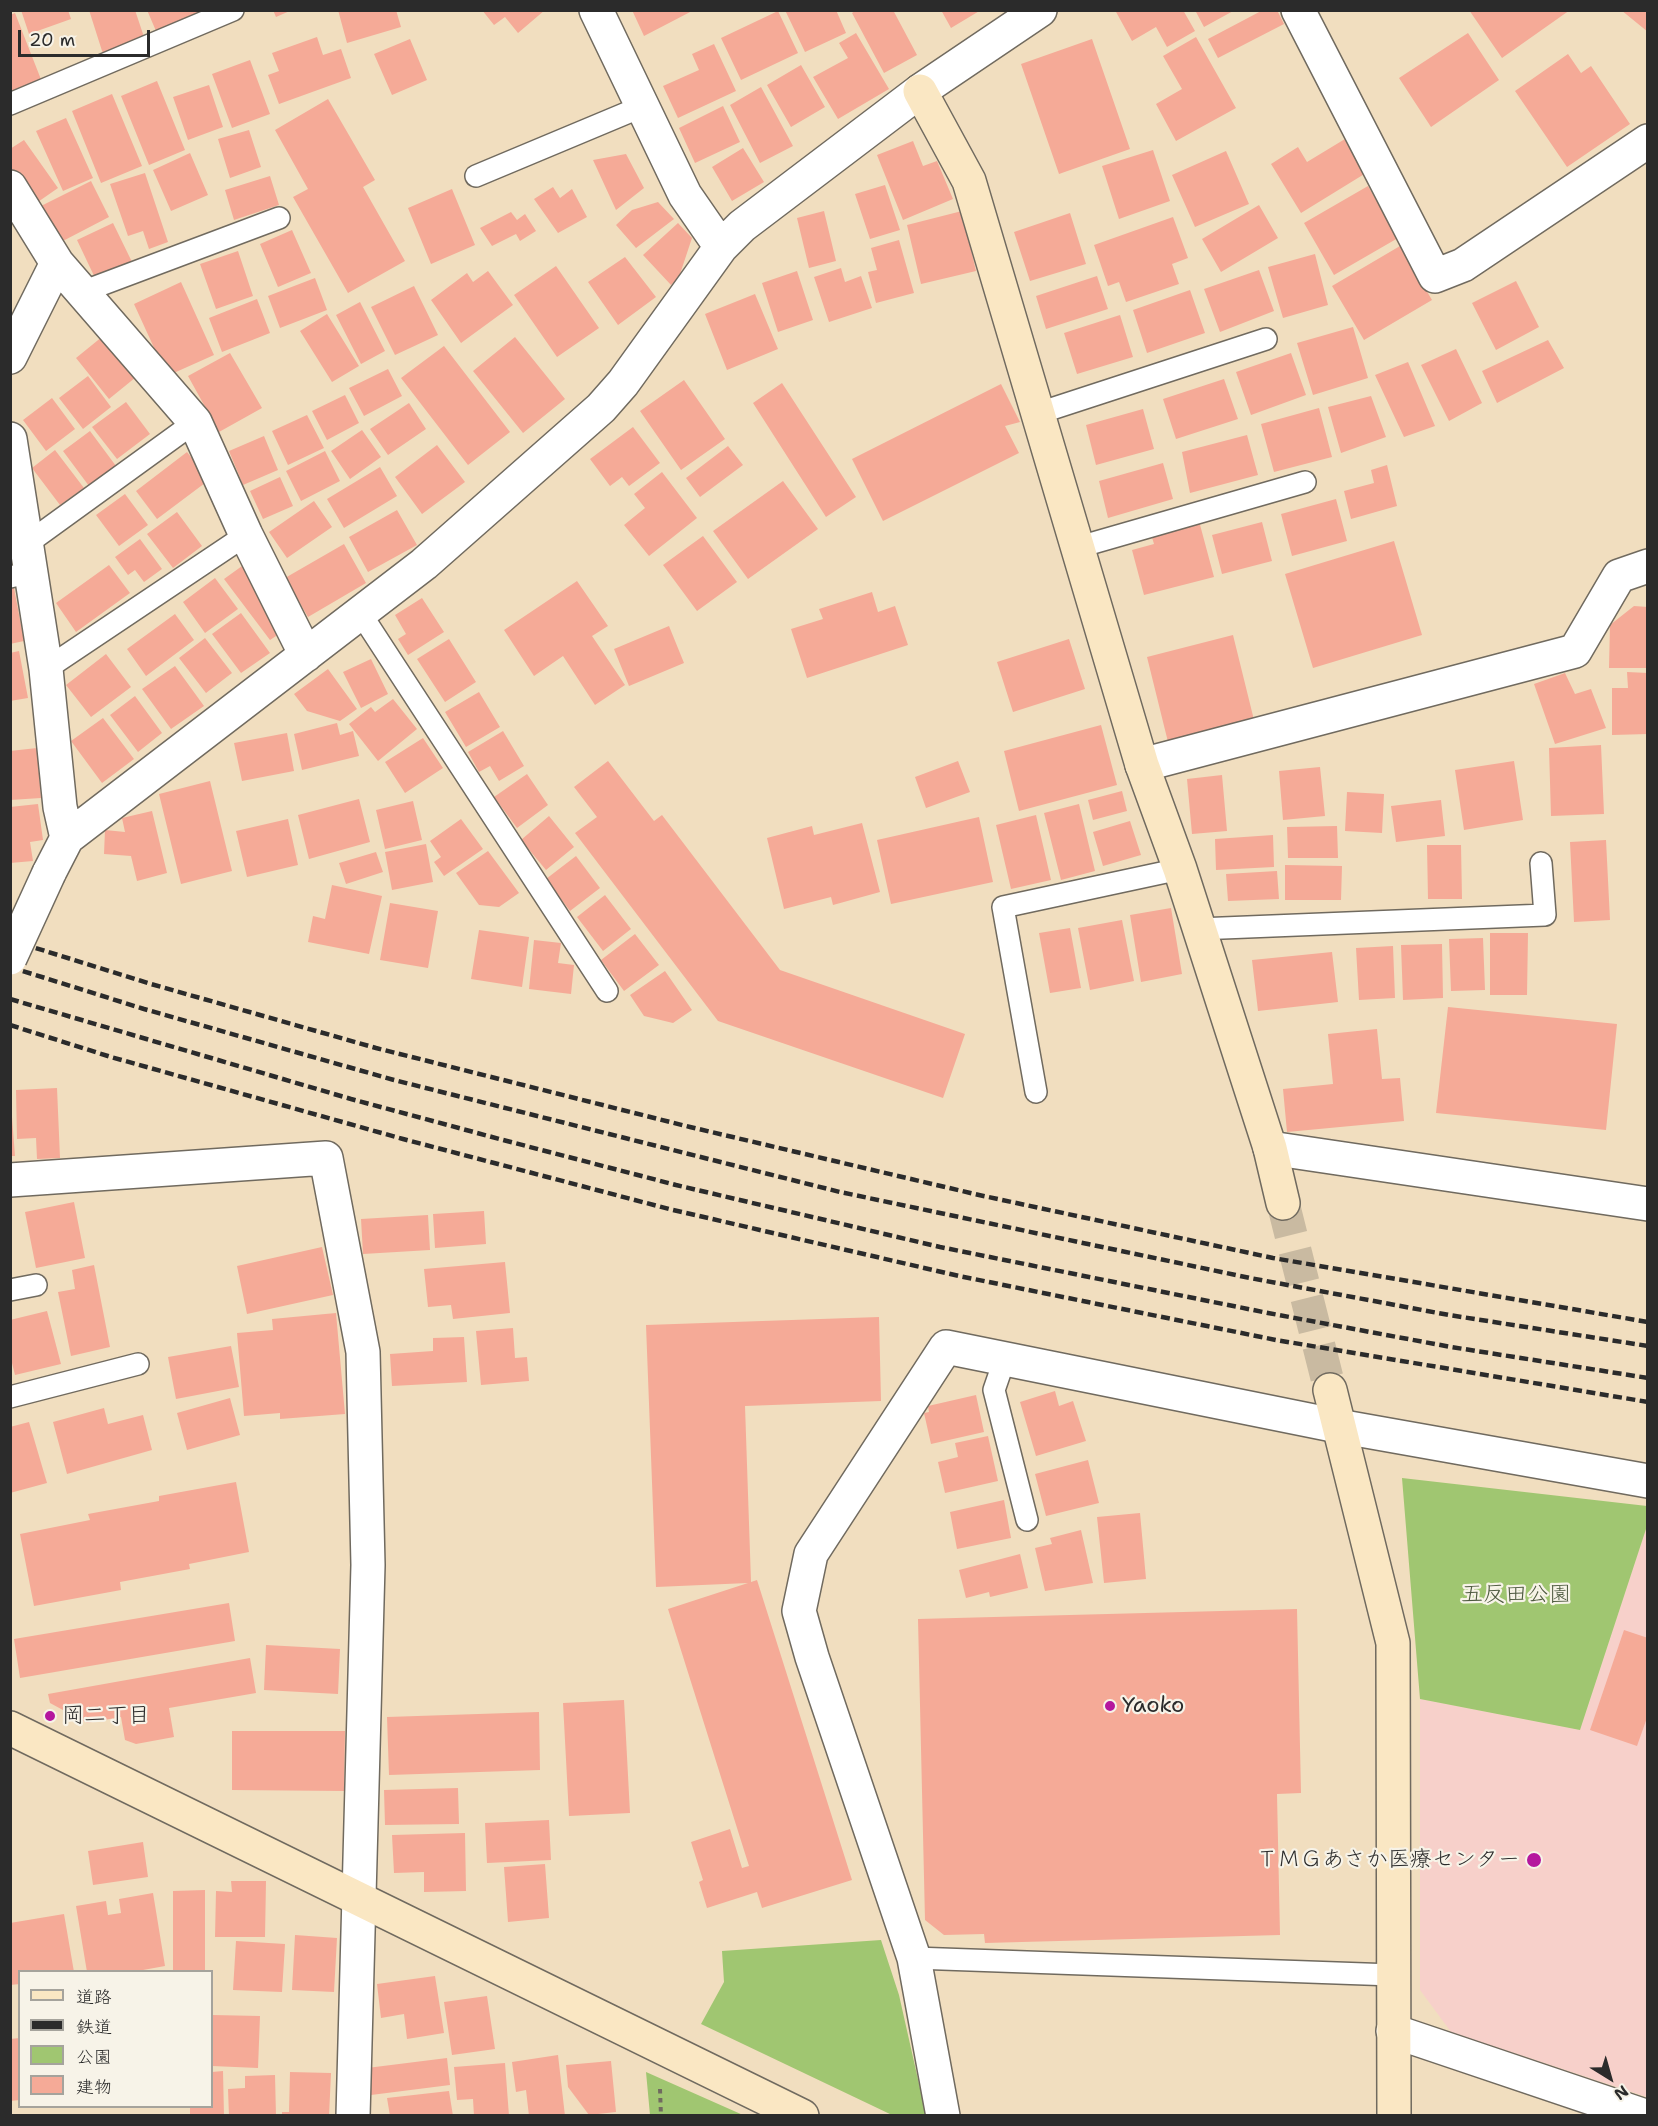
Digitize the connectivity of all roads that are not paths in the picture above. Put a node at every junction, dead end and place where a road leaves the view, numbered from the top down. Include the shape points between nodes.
1 (233, 10) edge
2 (596, 10) edge
3 (1040, 10) edge
4 (1298, 10) edge
5 (920, 91) junction
6 (10, 104) edge
7 (641, 107) junction
8 (1647, 141) edge
9 (476, 176) dead end
10 (10, 187) edge
11 (279, 218) dead end
12 (722, 247) junction
13 (57, 263) junction
14 (82, 292) junction
15 (1266, 339) dead end
16 (10, 357) edge
17 (1039, 412) junction
18 (195, 422) junction
19 (10, 439) edge
20 (1305, 482) dead end
21 (246, 535) junction
22 (1078, 547) junction
23 (24, 564) edge
24 (1647, 566) edge
25 (361, 614) junction
26 (306, 655) junction
27 (46, 669) junction
28 (1142, 765) junction
29 (67, 838) junction
30 (1541, 863) dead end
31 (1180, 869) junction
32 (1198, 930) junction
33 (10, 958) edge
34 (607, 991) dead end
35 (1036, 1092) dead end
36 (1270, 1148) junction
37 (10, 1180) edge
38 (1283, 1203) tunnel mouth
39 (1647, 1204) edge
40 (36, 1285) dead end
41 (10, 1290) edge
42 (1005, 1358) junction
43 (138, 1364) dead end
44 (1330, 1390) tunnel mouth
45 (10, 1397) edge
46 (1338, 1426) junction
47 (1647, 1481) edge
48 (1028, 1520) dead end
49 (10, 1728) edge
50 (360, 1898) junction
51 (914, 1958) junction
52 (1393, 1975) junction
53 (1393, 2031) junction
54 (353, 2115) edge
55 (802, 2115) edge
56 (944, 2115) edge
57 (1394, 2115) edge
58 (1645, 2115) edge

1 - 6 lane
2 - 7 street
3 - 5 street
4 - 8 street via 1435,276 1463,264
5 - 12 street via 770,204
5 - 17 street via 969,181
7 - 9 lane
7 - 12 street via 686,195
10 - 13 street
11 - 14 lane
12 - 25 street via 601,408 424,564
13 - 14 street
13 - 16 street
14 - 18 street
15 - 17 lane
17 - 22 street
18 - 21 street
18 - 23 lane
19 - 23 street
20 - 22 lane
21 - 26 street
21 - 27 lane
22 - 28 street
23 - 27 street
24 - 28 street via 1619,576 1575,651
25 - 26 street
25 - 34 lane
26 - 29 street
27 - 29 street via 60,807
28 - 31 street
29 - 33 street, bridge
30 - 32 lane via 1545,915
31 - 32 street
31 - 35 lane via 1003,907
32 - 36 street
36 - 38 street
36 - 39 street
37 - 50 street via 326,1158 363,1352 368,1565
40 - 41 lane
42 - 46 street
42 - 48 lane via 994,1390
42 - 51 street via 946,1347 811,1554 800,1611
43 - 45 lane
44 - 46 street
46 - 47 street
46 - 52 street via 1393,1643
49 - 50 street
50 - 54 street
50 - 55 street
51 - 52 lane
51 - 56 street
52 - 53 street
53 - 57 street
53 - 58 street

